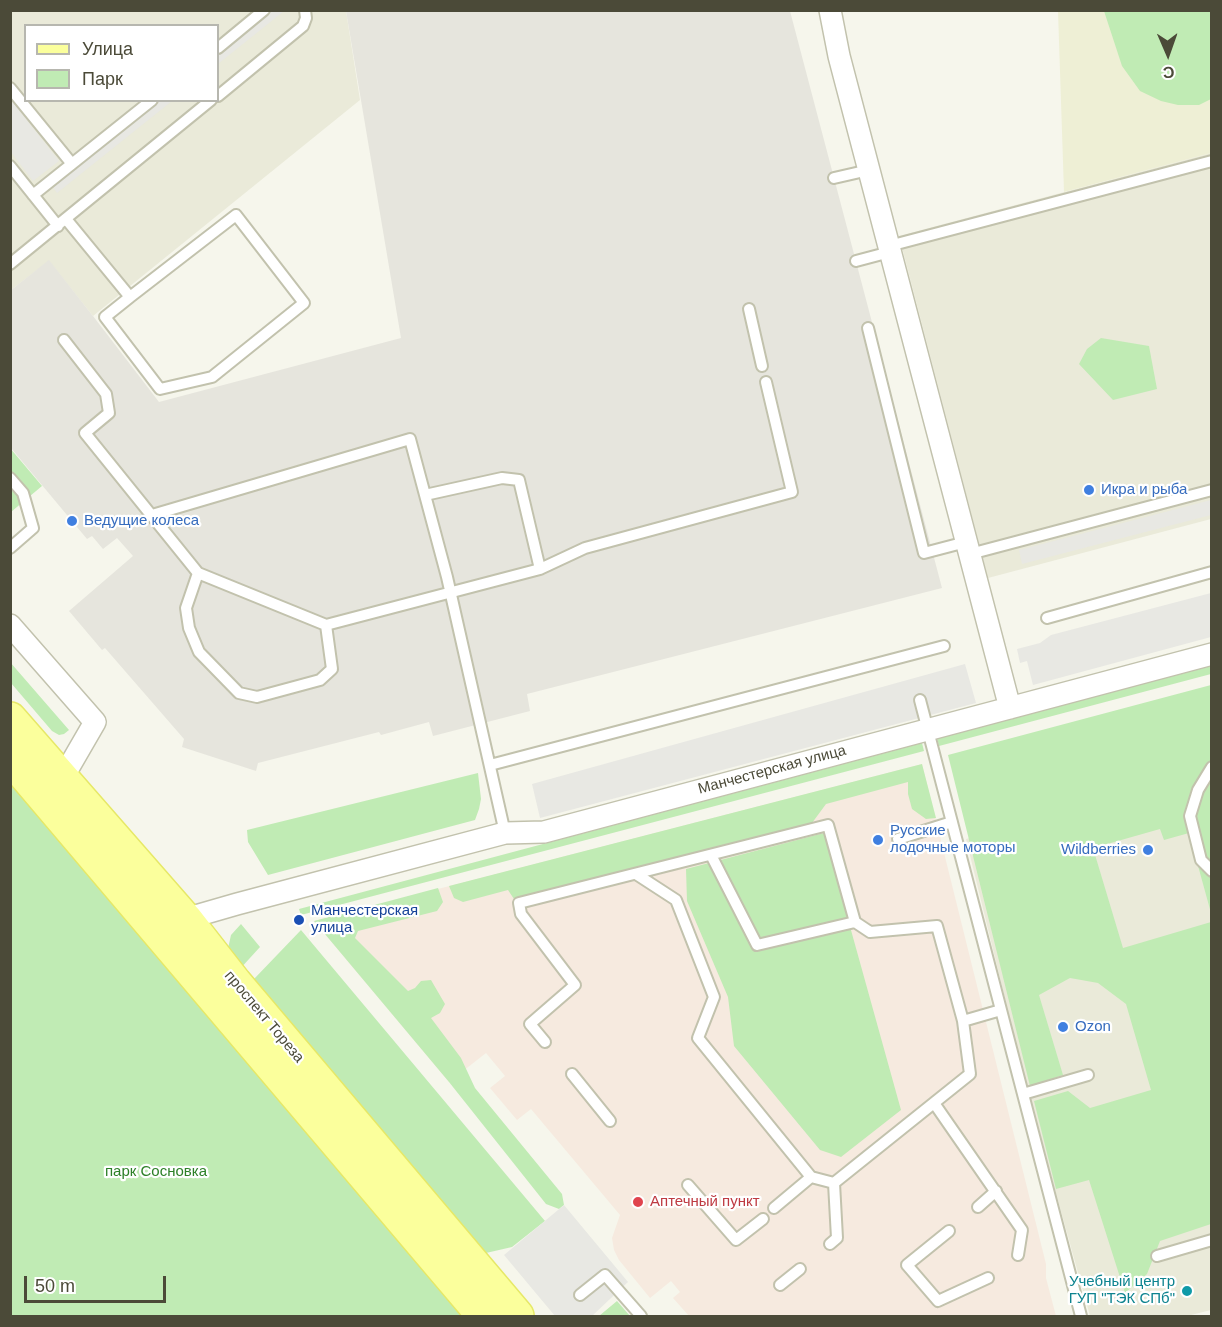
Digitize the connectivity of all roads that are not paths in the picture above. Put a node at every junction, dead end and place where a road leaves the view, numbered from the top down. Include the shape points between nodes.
1 (264, 10) edge
2 (304, 10) edge
3 (830, 10) edge
4 (219, 47) edge
5 (10, 87) edge
6 (219, 95) edge
7 (150, 102) edge
8 (210, 102) edge
9 (1212, 161) edge
10 (72, 165) junction
11 (10, 166) edge
12 (869, 170) junction
13 (834, 178) dead end
14 (33, 195) junction
15 (62, 222) junction
16 (890, 249) junction
17 (856, 261) dead end
18 (10, 264) edge
19 (130, 297) junction
20 (749, 309) dead end
21 (868, 328) dead end
22 (64, 340) dead end
23 (762, 366) dead end
24 (766, 382) dead end
25 (10, 478) edge
26 (1212, 490) edge
27 (425, 495) junction
28 (152, 514) junction
29 (10, 548) edge
30 (968, 548) junction
31 (540, 569) junction
32 (1212, 572) edge
33 (198, 573) junction
34 (451, 593) junction
35 (1047, 618) dead end
36 (10, 625) edge
37 (326, 626) junction
38 (944, 646) dead end
39 (1212, 654) edge
40 (920, 700) dead end
41 (1010, 708) junction
42 (10, 718) edge
43 (928, 728) junction
44 (10, 756) edge
45 (490, 765) junction
46 (1212, 767) edge
47 (62, 779) junction
48 (952, 822) junction
49 (505, 832) junction
50 (898, 839) dead end
51 (711, 855) junction
52 (1212, 871) edge
53 (636, 874) junction
54 (855, 922) junction
55 (174, 928) junction
56 (1001, 1010) junction
57 (963, 1021) junction
58 (545, 1042) dead end
59 (572, 1074) dead end
60 (1088, 1075) dead end
61 (1023, 1094) junction
62 (934, 1103) junction
63 (610, 1120) dead end
64 (812, 1177) junction
65 (834, 1183) junction
66 (688, 1185) dead end
67 (996, 1191) junction
68 (978, 1207) dead end
69 (774, 1208) dead end
70 (763, 1219) dead end
71 (949, 1231) dead end
72 (1212, 1240) edge
73 (830, 1244) dead end
74 (1018, 1255) dead end
75 (1157, 1256) dead end
76 (800, 1269) dead end
77 (988, 1278) dead end
78 (780, 1286) dead end
79 (580, 1295) dead end
80 (484, 1317) edge
81 (517, 1317) edge
82 (641, 1317) edge
83 (1081, 1317) edge

1 - 4 lane
2 - 6 lane via 303,26
3 - 12 street
5 - 10 lane
7 - 10 lane
8 - 15 lane
9 - 16 lane
10 - 14 lane
11 - 14 lane
12 - 13 lane
12 - 16 street
14 - 15 lane
15 - 18 lane
15 - 19 lane
16 - 17 lane
16 - 30 street
19 - 19 lane via 236,214 304,303 212,377 160,389 105,317
20 - 23 lane
21 - 30 lane via 924,553
22 - 28 lane via 106,394 109,413 85,433
24 - 31 lane via 792,492 585,548
25 - 29 lane via 23,493 33,528
26 - 30 lane
27 - 28 lane via 410,439
27 - 31 lane via 502,478 519,480
27 - 34 lane
28 - 33 lane
30 - 41 street
31 - 34 lane
32 - 35 lane
33 - 37 lane
33 - 37 lane via 186,608 189,628 199,652 239,693 257,697 320,680 332,669
34 - 37 lane
34 - 45 lane
36 - 47 street via 94,722
38 - 45 lane
39 - 41 street, Манчестерская улица
40 - 43 lane
41 - 43 street, Манчестерская улица
42 - 47 main road, проспект Тореза
43 - 48 lane
43 - 49 street, Манчестерская улица via 544,832
44 - 55 main road, проспект Тореза
45 - 49 lane
46 - 52 lane via 1198,790 1190,816 1202,860
47 - 55 main road, проспект Тореза
48 - 50 lane
48 - 56 lane
49 - 55 street, Манчестерская улица
51 - 53 lane
51 - 54 lane via 757,945
51 - 54 lane via 828,825
53 - 58 lane via 519,903 521,914 575,986 530,1024
53 - 64 lane via 676,900 714,997 698,1038
54 - 57 lane via 870,932 937,926
55 - 80 main road, проспект Тореза
55 - 81 main road, проспект Тореза via 235,983
56 - 57 lane
56 - 61 lane
57 - 62 lane via 970,1074
59 - 63 lane
60 - 61 lane
61 - 83 lane
62 - 65 lane
62 - 67 lane
64 - 65 lane
64 - 69 lane
65 - 73 lane via 837,1238
66 - 70 lane via 736,1240
67 - 68 lane
67 - 74 lane via 1022,1230
71 - 77 lane via 907,1265 938,1301
72 - 75 lane
76 - 78 lane
79 - 82 lane via 605,1275

